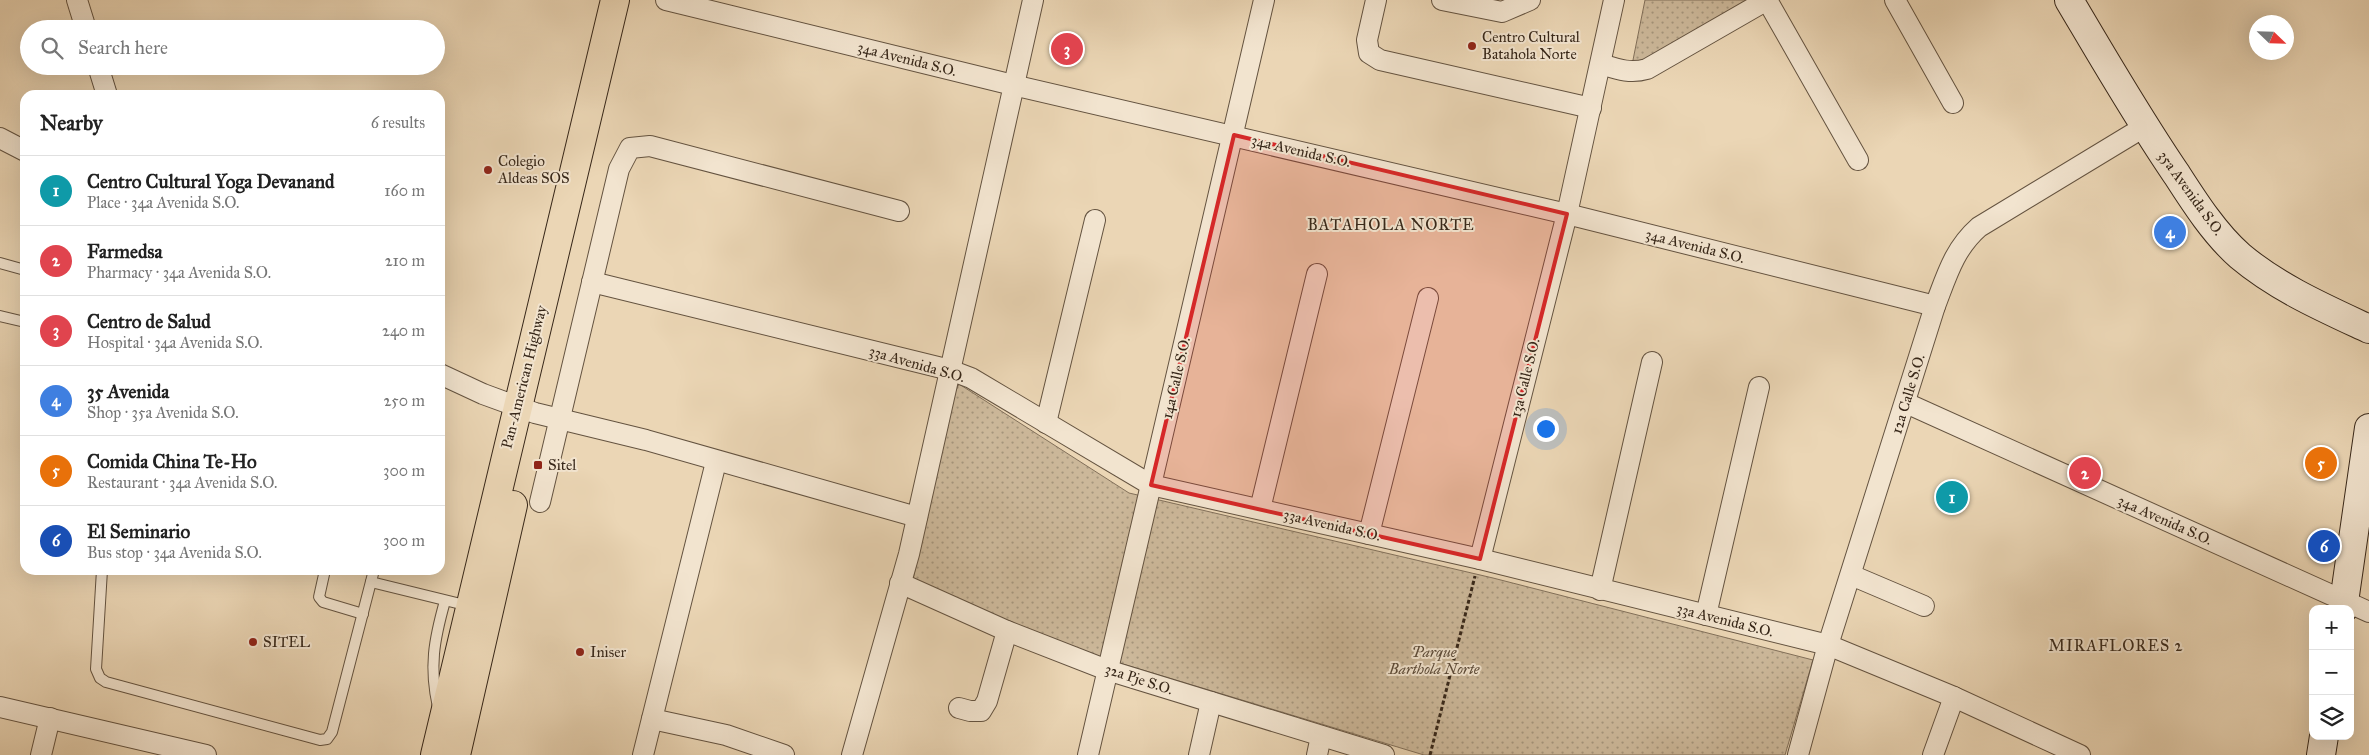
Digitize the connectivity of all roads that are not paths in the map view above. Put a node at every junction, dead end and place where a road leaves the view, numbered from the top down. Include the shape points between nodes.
1 (77, 0) edge
2 (615, 0) edge
3 (634, 0) edge
4 (666, 0) edge
5 (1033, 0) edge
6 (1264, 0) edge
7 (1376, 0) edge
8 (1442, 0) edge
9 (1530, 0) edge
10 (1614, 0) edge
11 (1767, 0) edge
12 (1895, 0) edge
13 (2069, 0) edge
14 (83, 20) edge
15 (1600, 64) junction
16 (101, 75) edge
17 (1013, 85) junction
18 (105, 90) edge
19 (1953, 103) dead end
20 (1592, 108) junction
21 (2144, 127) junction
22 (1234, 135) junction
23 (0, 138) edge
24 (20, 148) edge
25 (1858, 160) dead end
26 (899, 210) dead end
27 (1567, 214) junction
28 (1095, 220) dead end
29 (0, 263) edge
30 (20, 269) edge
31 (1317, 274) dead end
32 (592, 282) junction
33 (1428, 298) dead end
34 (1935, 306) junction
35 (0, 316) edge
36 (20, 321) edge
37 (2369, 329) edge
38 (1652, 362) dead end
39 (950, 370) junction
40 (445, 376) edge
41 (1759, 387) dead end
42 (1906, 403) junction
43 (537, 413) junction
44 (1046, 423) junction
45 (2369, 428) edge
46 (716, 462) junction
47 (1151, 485) junction
48 (540, 502) dead end
49 (1260, 509) junction
50 (917, 518) junction
51 (1369, 534) junction
52 (1480, 559) junction
53 (102, 575) edge
54 (324, 575) edge
55 (373, 575) edge
56 (1850, 575) junction
57 (371, 582) junction
58 (900, 584) junction
59 (1600, 590) junction
60 (2344, 604) edge
61 (468, 606) junction
62 (1924, 606) dead end
63 (2369, 612) edge
64 (363, 614) junction
65 (1706, 616) junction
66 (1007, 631) junction
67 (1828, 645) junction
68 (1107, 670) junction
69 (1954, 697) junction
70 (1211, 702) junction
71 (0, 707) edge
72 (960, 708) dead end
73 (50, 718) junction
74 (652, 719) junction
75 (2323, 740) edge
76 (1319, 745) edge
77 (159, 750) edge
78 (41, 755) edge
79 (206, 755) edge
80 (435, 755) edge
81 (456, 755) edge
82 (643, 755) edge
83 (784, 755) edge
84 (852, 755) edge
85 (1088, 755) edge
86 (1199, 755) edge
87 (1384, 755) edge
88 (1798, 755) edge
89 (1933, 755) edge
90 (2080, 755) edge
91 (2321, 755) edge

1 - 14 street
2 - 43 highway, Pan-American Highway
3 - 43 highway, Pan-American Highway
4 - 17 street, 34a Avenida S.O.
5 - 17 street
6 - 22 street, 14a Calle S.O.
7 - 20 street via 1367,40 1369,53 1380,60
8 - 9 street via 1502,12
10 - 15 street, 13a Calle S.O.
11 - 15 street via 1647,69 1626,71
11 - 25 street
12 - 19 street
13 - 21 main road, 35a Avenida S.O.
15 - 20 street, 13a Calle S.O.
16 - 18 street
17 - 22 street, 34a Avenida S.O.
17 - 39 street
20 - 27 street, 13a Calle S.O.
21 - 34 street, 12a Calle S.O. via 1979,227 1964,240
21 - 37 main road, 35a Avenida S.O. via 2196,205 2241,257 2301,297
22 - 27 street, 34a Avenida S.O.
22 - 47 street, 14a Calle S.O.
23 - 24 street
26 - 32 street via 650,146 630,148 619,169
27 - 34 street, 34a Avenida S.O.
27 - 52 street, 13a Calle S.O.
28 - 44 street
29 - 30 lane
31 - 49 street
32 - 39 street, 33a Avenida S.O.
32 - 43 street
33 - 51 street
34 - 42 street, 12a Calle S.O.
35 - 36 lane
38 - 59 street
39 - 44 street, 33a Avenida S.O. via 971,378
39 - 50 street
40 - 43 street
41 - 65 street
42 - 56 street, 12a Calle S.O.
42 - 60 street, 34a Avenida S.O.
43 - 46 street via 646,440
43 - 48 street
43 - 61 highway, Pan-American Highway
44 - 47 street, 33a Avenida S.O.
45 - 60 main road
46 - 50 street
46 - 74 street
47 - 49 street, 33a Avenida S.O.
47 - 68 street, 14a Calle S.O.
49 - 51 street, 33a Avenida S.O.
50 - 58 street
51 - 52 street, 33a Avenida S.O.
52 - 59 street, 33a Avenida S.O.
53 - 64 lane via 96,669 100,678 320,740 327,739 332,732
54 - 64 lane via 319,597 323,602
55 - 57 lane
56 - 62 street
56 - 67 street, 12a Calle S.O.
57 - 61 lane
57 - 64 lane
58 - 66 street, 32a Pje S.O.
58 - 84 street
59 - 65 street, 33a Avenida S.O.
60 - 63 street, 34a Avenida S.O.
61 - 80 highway, Pan-American Highway
61 - 81 highway, Pan-American Highway
65 - 67 street, 33a Avenida S.O.
66 - 68 street, 32a Pje S.O.
66 - 72 street via 987,701 981,711
67 - 69 street, 33a Avenida S.O.
67 - 88 street, 12a Calle S.O.
68 - 70 street, 32a Pje S.O.
68 - 85 street, 14a Calle S.O.
69 - 89 street
69 - 90 street, 33a Avenida S.O.
70 - 76 street, 32a Pje S.O.
70 - 86 street
71 - 73 street
73 - 77 street
73 - 78 street
74 - 82 street
74 - 83 street via 726,735
75 - 91 main road
76 - 87 street, 32a Pje S.O.
77 - 79 street

